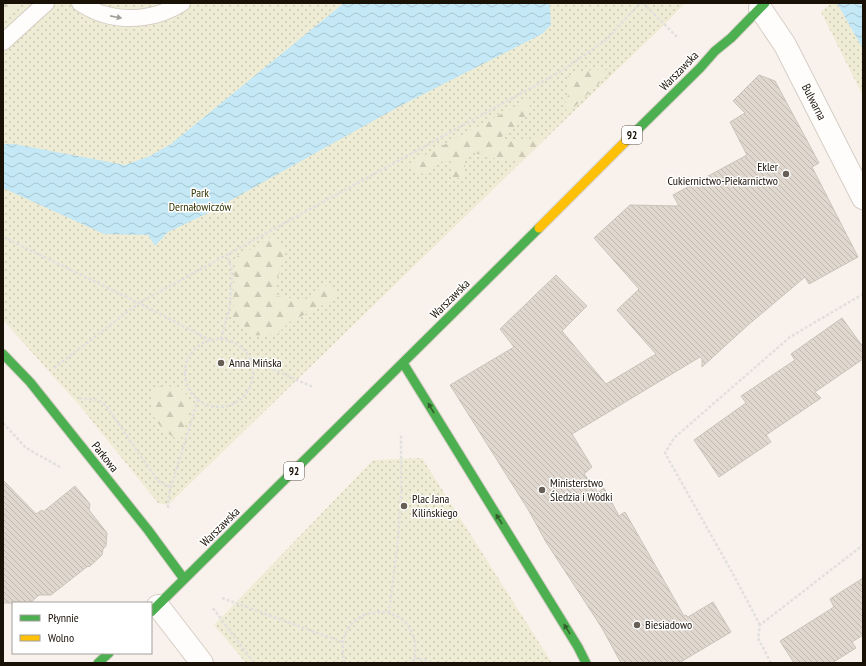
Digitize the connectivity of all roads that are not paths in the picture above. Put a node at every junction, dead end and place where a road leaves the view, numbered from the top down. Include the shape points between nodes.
1 (46, 3) edge
2 (80, 3) edge
3 (182, 3) edge
4 (763, 6) edge
5 (3, 42) edge
6 (863, 198) edge
7 (3, 354) edge
8 (404, 363) junction
9 (184, 579) junction
10 (154, 609) edge
11 (108, 654) edge
12 (98, 663) edge
13 (202, 663) edge
14 (586, 663) edge

1 - 5 lane
2 -> 3 lane via 102,14 125,19 149,17
4 - 6 street, Bulwarna
4 - 8 main road, Warszawska / 92
7 - 9 main road, Parkowa via 30,382
8 - 9 main road, Warszawska / 92
14 -> 8 main road
9 - 10 main road, Warszawska / 92
10 - 13 street
11 - 12 main road

